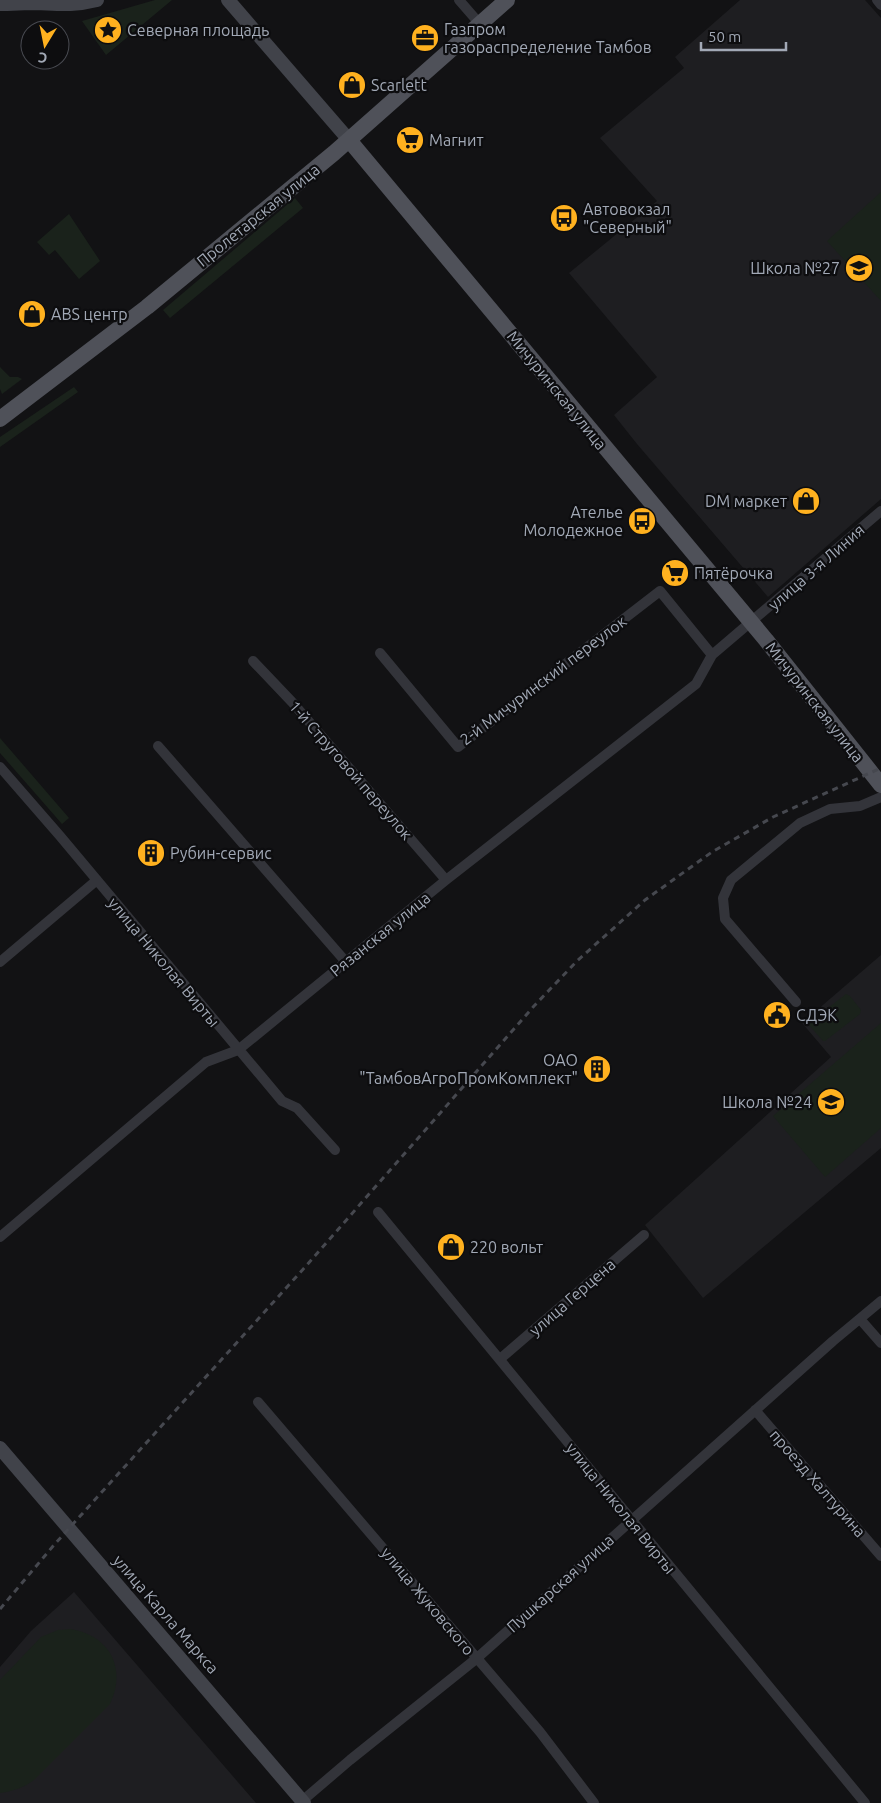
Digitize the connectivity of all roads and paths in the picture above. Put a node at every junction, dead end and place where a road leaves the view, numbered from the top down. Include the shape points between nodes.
1 (97, 0) edge
2 (228, 0) edge
3 (459, 0) edge
4 (507, 0) edge
5 (877, 0) edge
6 (41, 2) edge
7 (0, 4) edge
8 (881, 4) edge
9 (479, 24) junction
10 (348, 140) junction
11 (2, 412) edge
12 (881, 511) edge
13 (751, 623) junction
14 (380, 653) dead end
15 (712, 655) junction
16 (254, 661) dead end
17 (158, 746) dead end
18 (0, 766) edge
19 (881, 785) edge
20 (881, 798) edge
21 (96, 880) junction
22 (446, 880) junction
23 (0, 962) edge
24 (346, 962) junction
25 (796, 1002) dead end
26 (238, 1050) junction
27 (335, 1150) dead end
28 (378, 1212) dead end
29 (644, 1235) dead end
30 (0, 1237) edge
31 (881, 1300) edge
32 (860, 1319) junction
33 (881, 1343) edge
34 (500, 1359) junction
35 (258, 1402) dead end
36 (755, 1410) junction
37 (0, 1448) edge
38 (632, 1519) junction
39 (881, 1556) edge
40 (476, 1659) junction
41 (303, 1802) edge
42 (594, 1803) edge
43 (865, 1803) edge

1 - 6 main road via 57,6
2 - 10 main road, Мичуринская улица
3 - 9 street
4 - 9 main road, Пролетарская улица
5 - 8 street
6 - 7 main road
9 - 10 main road, Пролетарская улица
10 - 11 main road, Пролетарская улица via 147,307
10 - 13 main road, Мичуринская улица
12 - 13 street, улица 3-я Линия
13 - 15 street, Рязанская улица
13 - 19 main road, Мичуринская улица
14 - 15 street, 2-й Мичуринский переулок via 458,747 660,591
15 - 22 street, Рязанская улица via 696,684
16 - 22 street, 1-й Струговой переулок
17 - 24 street
18 - 21 street, улица Николая Вирты
20 - 25 street via 860,806 830,809 800,823 731,880 723,898 725,919
21 - 23 street
21 - 26 street, улица Николая Вирты
22 - 24 street, Рязанская улица
24 - 26 street, Рязанская улица
26 - 27 street, улица Николая Вирты via 282,1101 297,1108
26 - 30 street, Рязанская улица via 206,1062
28 - 34 street, улица Николая Вирты
29 - 34 street, улица Герцена
31 - 32 street, Пушкарская улица
32 - 33 street
32 - 36 street, Пушкарская улица
34 - 38 street, улица Николая Вирты
35 - 40 street, улица Жуковского
36 - 38 street, Пушкарская улица
36 - 39 street, проезд Халтурина
37 - 41 main road, улица Карла Маркса
38 - 40 street, Пушкарская улица
38 - 43 street, улица Николая Вирты
40 - 41 street, Пушкарская улица
40 - 42 street, улица Жуковского via 540,1732

